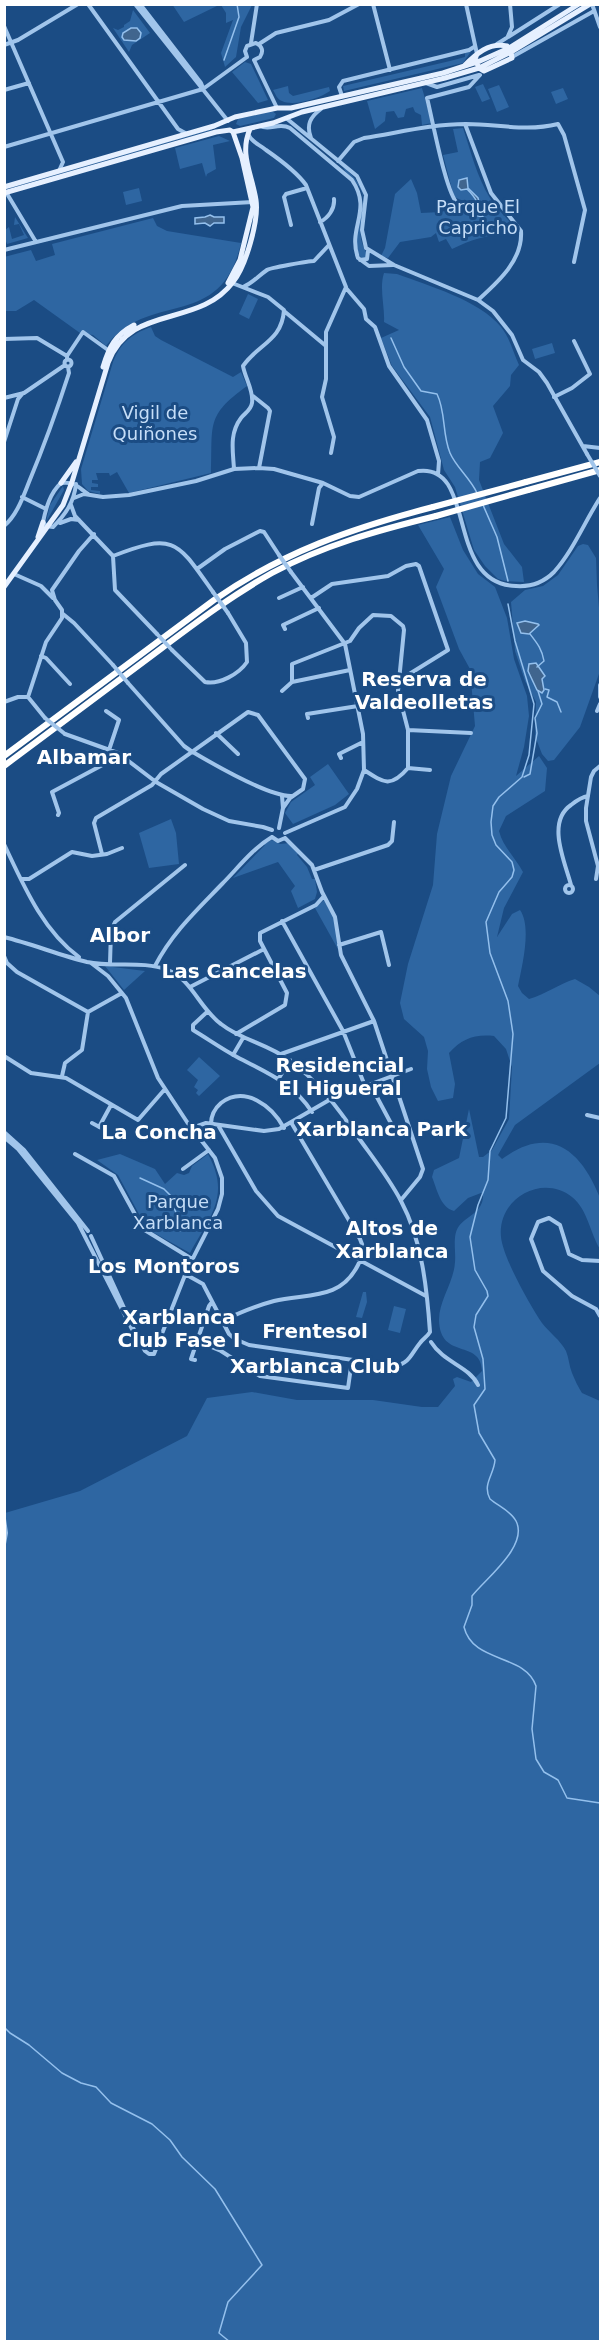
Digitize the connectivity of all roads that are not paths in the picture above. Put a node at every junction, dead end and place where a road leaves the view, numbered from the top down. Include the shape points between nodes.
1 (78, 4) edge
2 (88, 4) edge
3 (135, 4) edge
4 (140, 4) edge
5 (257, 4) edge
6 (359, 4) edge
7 (373, 4) edge
8 (466, 4) edge
9 (510, 4) edge
10 (560, 4) edge
11 (579, 4) edge
12 (591, 4) edge
13 (594, 10) junction
14 (4, 26) edge
15 (512, 27) junction
16 (600, 27) edge
17 (521, 29) junction
18 (543, 33) junction
19 (507, 37) junction
20 (547, 39) junction
21 (12, 43) junction
22 (251, 43) junction
23 (259, 44) junction
24 (4, 45) edge
25 (528, 45) junction
26 (494, 46) junction
27 (474, 47) junction
28 (511, 53) junction
29 (477, 54) junction
30 (247, 57) junction
31 (254, 60) junction
32 (463, 67) junction
33 (481, 69) junction
34 (390, 70) junction
35 (28, 83) junction
36 (203, 89) junction
37 (4, 90) edge
38 (342, 96) junction
39 (158, 102) junction
40 (324, 106) junction
41 (276, 110) junction
42 (286, 118) junction
43 (229, 122) junction
44 (273, 123) junction
45 (465, 124) junction
46 (260, 126) junction
47 (434, 127) junction
48 (222, 131) junction
49 (231, 131) junction
50 (249, 131) junction
51 (51, 133) junction
52 (187, 134) junction
53 (311, 138) junction
54 (237, 143) junction
55 (257, 144) junction
56 (4, 147) edge
57 (245, 154) junction
58 (338, 160) junction
59 (58, 171) junction
60 (307, 188) junction
61 (5, 191) edge
62 (334, 200) dead end
63 (255, 202) junction
64 (458, 204) dead end
65 (320, 222) junction
66 (291, 225) dead end
67 (36, 242) junction
68 (329, 245) junction
69 (366, 248) junction
70 (4, 250) edge
71 (359, 260) junction
72 (574, 262) dead end
73 (394, 266) junction
74 (231, 282) junction
75 (243, 287) junction
76 (346, 287) junction
77 (478, 300) junction
78 (284, 310) junction
79 (4, 339) edge
80 (574, 341) dead end
81 (326, 346) junction
82 (108, 350) junction
83 (67, 362) junction
84 (24, 393) junction
85 (252, 396) junction
86 (554, 397) junction
87 (4, 398) edge
88 (4, 442) edge
89 (583, 446) junction
90 (600, 448) edge
91 (331, 453) dead end
92 (76, 462) junction
93 (600, 462) edge
94 (259, 468) junction
95 (234, 469) junction
96 (600, 470) edge
97 (438, 475) junction
98 (600, 476) edge
99 (61, 483) junction
100 (73, 483) junction
101 (323, 483) junction
102 (89, 494) junction
103 (22, 497) junction
104 (74, 498) junction
105 (600, 498) edge
106 (599, 503) edge
107 (71, 505) junction
108 (46, 509) junction
109 (82, 521) junction
110 (312, 524) dead end
111 (49, 525) junction
112 (4, 526) edge
113 (94, 534) junction
114 (112, 556) junction
115 (197, 569) junction
116 (14, 574) junction
117 (4, 587) edge
118 (303, 587) junction
119 (46, 590) junction
120 (52, 590) junction
121 (279, 598) dead end
122 (311, 598) junction
123 (55, 600) junction
124 (319, 608) junction
125 (63, 614) junction
126 (285, 629) dead end
127 (345, 644) junction
128 (40, 656) junction
129 (351, 670) junction
130 (398, 681) junction
131 (292, 682) junction
132 (70, 684) dead end
133 (600, 685) edge
134 (282, 691) dead end
135 (28, 697) junction
136 (600, 697) edge
137 (4, 702) edge
138 (600, 704) edge
139 (358, 706) junction
140 (106, 711) dead end
141 (597, 711) dead end
142 (308, 718) dead end
143 (408, 730) junction
144 (216, 733) junction
145 (471, 733) dead end
146 (363, 742) junction
147 (109, 750) junction
148 (192, 751) junction
149 (116, 752) junction
150 (238, 754) dead end
151 (4, 756) edge
152 (341, 758) dead end
153 (4, 766) edge
154 (600, 766) edge
155 (408, 768) junction
156 (364, 770) junction
157 (430, 770) dead end
158 (156, 782) junction
159 (282, 796) junction
160 (293, 796) junction
161 (588, 796) junction
162 (283, 808) junction
163 (58, 814) dead end
164 (394, 822) dead end
165 (279, 828) junction
166 (272, 830) junction
167 (285, 835) junction
168 (272, 837) junction
169 (4, 844) edge
170 (122, 848) dead end
171 (102, 854) junction
172 (185, 865) dead end
173 (314, 870) junction
174 (22, 878) junction
175 (596, 879) dead end
176 (570, 885) dead end
177 (324, 896) junction
178 (282, 921) junction
179 (4, 937) edge
180 (339, 945) junction
181 (264, 949) junction
182 (4, 956) edge
183 (87, 962) junction
184 (110, 963) junction
185 (155, 966) junction
186 (389, 966) dead end
187 (189, 987) junction
188 (122, 993) junction
189 (88, 1011) junction
190 (207, 1012) junction
191 (374, 1021) junction
192 (344, 1030) junction
193 (235, 1034) junction
194 (243, 1038) junction
195 (281, 1054) junction
196 (233, 1055) junction
197 (4, 1056) edge
198 (290, 1060) junction
199 (411, 1069) dead end
200 (62, 1076) junction
201 (392, 1077) junction
202 (279, 1078) junction
203 (368, 1085) junction
204 (165, 1089) junction
205 (332, 1100) junction
206 (111, 1105) junction
207 (312, 1112) junction
208 (587, 1115) dead end
209 (600, 1118) edge
210 (92, 1123) dead end
211 (211, 1124) junction
212 (292, 1124) junction
213 (218, 1125) junction
214 (99, 1127) junction
215 (409, 1127) junction
216 (192, 1128) junction
217 (284, 1128) junction
218 (105, 1130) dead end
219 (4, 1132) edge
220 (4, 1137) edge
221 (209, 1149) junction
222 (75, 1154) dead end
223 (183, 1169) dead end
224 (401, 1200) junction
225 (87, 1234) junction
226 (192, 1259) junction
227 (360, 1260) junction
228 (600, 1261) edge
229 (185, 1274) junction
230 (426, 1285) junction
231 (421, 1292) junction
232 (426, 1296) junction
233 (212, 1302) junction
234 (600, 1316) edge
235 (222, 1321) junction
236 (197, 1341) junction
237 (431, 1342) dead end
238 (195, 1360) dead end
239 (352, 1360) junction
240 (478, 1385) dead end
241 (4, 1519) edge
242 (4, 1544) edge

1 - 21 street
2 - 39 street
3 - 36 street
4 - 36 street
5 - 22 street
6 - 23 street via 329,20 276,33
7 - 34 street
8 - 27 street
9 - 15 street
10 - 17 street
11 - 28 main road
12 - 13 street
12 - 18 main road
13 - 16 street
13 - 20 street
14 - 21 street
15 - 17 street
15 - 19 street
17 - 19 street
18 - 20 street
18 - 25 main road
19 - 26 street
20 - 25 street
21 - 24 street
21 - 35 street
22 - 23 street
22 - 30 street via 246,49
23 - 31 street via 262,54
25 - 28 main road
26 - 28 main road via 505,45
26 - 29 main road
27 - 29 street
27 - 34 street
28 - 33 main road
29 - 32 main road
29 - 33 main road
30 - 31 street
30 - 36 street
31 - 41 street
32 - 33 main road
32 - 38 main road
33 - 40 main road
33 - 47 street via 469,87 427,98
34 - 38 street via 343,81 339,87
35 - 37 street
35 - 51 street
36 - 39 street
36 - 43 street
38 - 41 main road
39 - 51 street
39 - 52 street
40 - 42 main road
40 - 53 street via 310,118
41 - 42 main road
41 - 43 main road via 235,117
41 - 44 main road via 278,118
42 - 44 main road
42 - 53 street
43 - 49 main road
43 - 52 main road
44 - 46 main road
45 - 47 street
45 - 72 street via 529,129 560,125 585,210
45 - 77 street via 491,193 521,231 512,264
46 - 50 main road
46 - 71 street via 290,128 352,180 362,201 354,243
47 - 58 street via 358,139
47 - 64 street via 448,184
48 - 49 main road
48 - 54 main road
48 - 61 main road
49 - 50 main road
49 - 54 main road
50 - 55 street via 250,139
50 - 57 main road
51 - 56 street
51 - 59 street via 63,162
52 - 59 main road
53 - 58 street
54 - 63 main road
55 - 57 street
55 - 60 street via 301,178
57 - 63 main road
58 - 69 street via 365,188 362,235
59 - 61 main road
60 - 65 street
60 - 66 street via 284,197
61 - 67 street
62 - 65 street via 329,215
63 - 67 street via 182,206
63 - 74 main road
65 - 68 street
67 - 70 street
68 - 75 street via 314,261 270,268
68 - 76 street
69 - 71 street via 369,257
69 - 73 street
71 - 73 street via 369,266
73 - 77 street
74 - 75 street
74 - 82 main road via 205,302 128,328
74 - 100 main road via 206,305 140,326 116,344
75 - 78 street via 268,297
76 - 81 street via 326,332
76 - 97 street via 375,327 389,366 427,420 439,461
77 - 86 street via 504,323 524,360 539,372
78 - 81 street
78 - 85 street via 281,328 243,366
79 - 83 street via 36,338
80 - 86 street via 590,375
81 - 91 street via 322,397 334,437
82 - 83 street via 83,332
82 - 92 main road
83 - 84 street
83 - 103 street via 69,373 54,423
84 - 87 street
84 - 88 street via 18,399
85 - 94 street via 270,411
85 - 95 street via 252,406 237,423 232,437
86 - 89 street
89 - 90 street
89 - 98 street, bridge
92 - 99 main road
92 - 100 main road
93 - 151 highway, bridge via 370,524 285,557 214,600
94 - 95 street
94 - 101 street
95 - 102 street via 138,494
96 - 153 highway, bridge via 372,532 295,562 214,609
97 - 101 street via 418,471 358,498
97 - 106 street via 453,494 467,545 480,568 492,579 511,586 534,584 554,572
99 - 100 street
99 - 108 street
100 - 102 street
100 - 104 street
100 - 111 main road
101 - 110 street
102 - 104 street
103 - 108 street
103 - 112 street
104 - 107 street
105 - 106 street
107 - 109 street
107 - 111 street
108 - 111 street
109 - 111 street via 71,519
109 - 113 street
111 - 116 main road
113 - 114 street
113 - 120 street
114 - 115 street via 148,543 169,543 181,549
114 - 115 street, bridge via 115,590 204,682 215,682 245,666 248,654 244,638
115 - 118 street, bridge via 260,531
116 - 117 main road
116 - 119 street
118 - 121 street
118 - 122 street
119 - 120 street
119 - 123 street
120 - 123 street
122 - 124 street
122 - 130 street via 332,584 388,576 406,566 419,566 448,650
123 - 125 street
124 - 126 street via 283,625
124 - 127 street
125 - 128 street
125 - 148 street, bridge
127 - 129 street
127 - 130 street via 373,615 392,616 404,630
127 - 131 street via 292,663
128 - 132 street
128 - 135 street
129 - 131 street
129 - 139 street
130 - 143 street
131 - 134 street
133 - 136 street
135 - 137 street
135 - 147 street, bridge via 65,734
138 - 141 street
139 - 142 street via 307,714
139 - 146 street
140 - 147 street via 118,720
143 - 145 street
143 - 155 street
144 - 148 street
144 - 150 street
144 - 160 street via 244,713 258,714 304,779 303,789
146 - 152 street via 339,754
146 - 156 street
147 - 149 street
148 - 158 street
148 - 159 street
149 - 158 street
149 - 163 street via 110,761 52,792
154 - 161 street via 591,777
155 - 156 street via 393,782 377,779
155 - 157 street
156 - 167 street via 345,807
158 - 166 street via 229,821
158 - 171 street via 94,820
159 - 160 street
159 - 162 street
160 - 162 street
161 - 175 street via 586,821 598,866
161 - 176 street via 566,808 560,820
162 - 165 street
164 - 173 street via 388,845
165 - 166 street
165 - 167 street
166 - 168 street
167 - 168 street via 278,841
167 - 173 street
168 - 185 street via 257,847 186,919
169 - 174 street
170 - 171 street
171 - 174 street via 72,852 28,879
172 - 184 street via 115,922
173 - 177 street
174 - 183 street via 50,928
177 - 178 street
177 - 180 street via 336,917
178 - 181 street via 260,933
178 - 192 street
179 - 183 street
180 - 186 street via 381,932
180 - 191 street
181 - 187 street
181 - 193 street via 287,1000 285,1005
182 - 189 street via 17,972
183 - 184 street
183 - 188 street via 100,968
184 - 185 street
185 - 187 street via 179,976
187 - 190 street
188 - 189 street
188 - 204 street
189 - 200 street via 82,1050 65,1063
190 - 193 street
190 - 196 street via 193,1025 194,1030
191 - 192 street
191 - 201 street
192 - 195 street
192 - 203 street
193 - 194 street
194 - 195 street
194 - 196 street
195 - 198 street
196 - 202 street
197 - 200 street via 31,1072
198 - 202 street
198 - 205 street
199 - 201 street
200 - 206 street
201 - 203 street
201 - 215 street
202 - 207 street
203 - 205 street
203 - 215 street via 394,1129
204 - 206 street via 139,1120
204 - 216 street
205 - 207 street
205 - 224 street
206 - 214 street
207 - 212 street
208 - 209 street
210 - 214 street
211 - 213 street
211 - 216 street
211 - 217 street via 212,1114 221,1104 242,1096 261,1103
212 - 217 street
212 - 227 street via 360,1239 364,1251
213 - 217 street via 264,1131
213 - 227 street via 272,1211
214 - 218 street
215 - 224 street via 422,1172
216 - 221 street
219 - 225 street via 24,1150
220 - 225 street
221 - 223 street
221 - 226 street via 219,1167 222,1194 216,1216
222 - 226 street via 114,1176 142,1229
224 - 230 street
225 - 229 street via 145,1351 152,1354 157,1350
226 - 229 street
227 - 231 street
227 - 235 street via 341,1286 330,1292 276,1301
228 - 234 street via 569,1254 560,1225 549,1218 538,1222 533,1230 531,1239 543,1271 572,1296 596,1309
229 - 233 street via 200,1281
230 - 231 street
230 - 232 street
231 - 232 street
232 - 239 street via 430,1332 406,1363 395,1366
233 - 235 street
233 - 236 street
235 - 239 street via 235,1339 249,1345
236 - 238 street via 191,1359
236 - 239 street via 261,1376 348,1388
237 - 240 street
241 - 242 street

